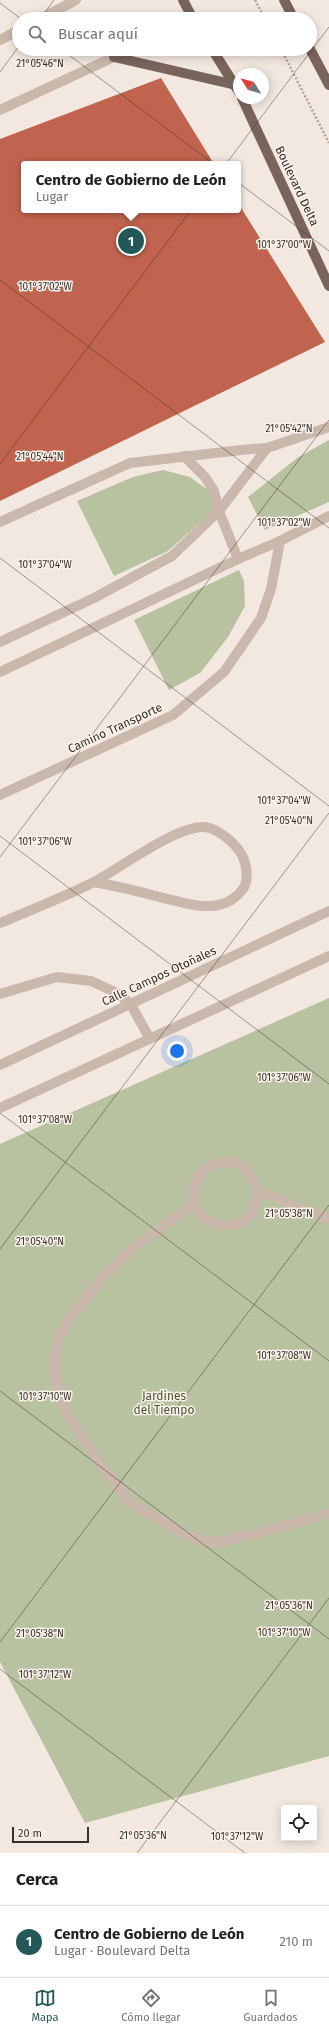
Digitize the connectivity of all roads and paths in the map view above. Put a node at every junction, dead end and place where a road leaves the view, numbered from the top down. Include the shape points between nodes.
1 (76, 0) edge
2 (183, 0) edge
3 (255, 0) edge
4 (284, 0) edge
5 (53, 12) edge
6 (189, 12) edge
7 (261, 12) edge
8 (290, 12) edge
9 (12, 34) edge
10 (0, 40) edge
11 (216, 56) edge
12 (284, 56) edge
13 (314, 56) edge
14 (114, 57) joint
15 (233, 82) edge
16 (329, 85) edge
17 (233, 87) edge
18 (245, 104) edge
19 (0, 110) edge
20 (329, 143) edge
21 (329, 286) edge
22 (329, 427) edge
23 (267, 448) junction
24 (184, 456) junction
25 (219, 511) junction
26 (329, 516) edge
27 (0, 522) edge
28 (280, 541) junction
29 (238, 560) junction
30 (0, 642) edge
31 (0, 672) edge
32 (0, 795) edge
33 (94, 882) junction
34 (329, 911) edge
35 (0, 923) edge
36 (329, 956) edge
37 (0, 994) edge
38 (130, 1003) junction
39 (150, 1039) junction
40 (0, 1065) edge
41 (0, 1108) edge
42 (257, 1191) junction
43 (194, 1204) junction
44 (329, 1219) edge
45 (329, 1513) edge

1 - 5 street
2 - 6 main road
3 - 7 path
4 - 8 main road
9 - 10 street
11 - 15 main road
12 - 20 path
13 - 16 main road
14 - 17 main road
14 - 19 street
18 - 21 main road, Boulevard Delta
22 - 23 street
23 - 24 street
23 - 25 street
24 - 25 street via 205,477 214,492
24 - 27 street via 130,463
25 - 29 street
25 - 30 street via 172,556 94,598
26 - 28 street
28 - 29 street
28 - 32 street, Camino Transporte via 271,589 261,618 224,672 173,716
29 - 31 street
33 - 33 street via 198,906 219,906 235,898 247,883 246,868 238,848 209,828 194,828 148,849
33 - 35 street
34 - 38 street, Calle Campos Otoñales
36 - 39 street
37 - 38 street via 57,977 72,978 91,981 115,992
38 - 39 street
38 - 40 street, Calle Campos Otoñales
39 - 41 street
42 - 43 street via 253,1211 237,1224 216,1225 203,1217
42 - 43 street via 255,1181 242,1166 223,1162 205,1169 199,1176 194,1185
42 - 44 street
43 - 45 street via 134,1247 101,1279 69,1319 58,1339 55,1366 58,1397 84,1441 129,1502 184,1534 211,1543

